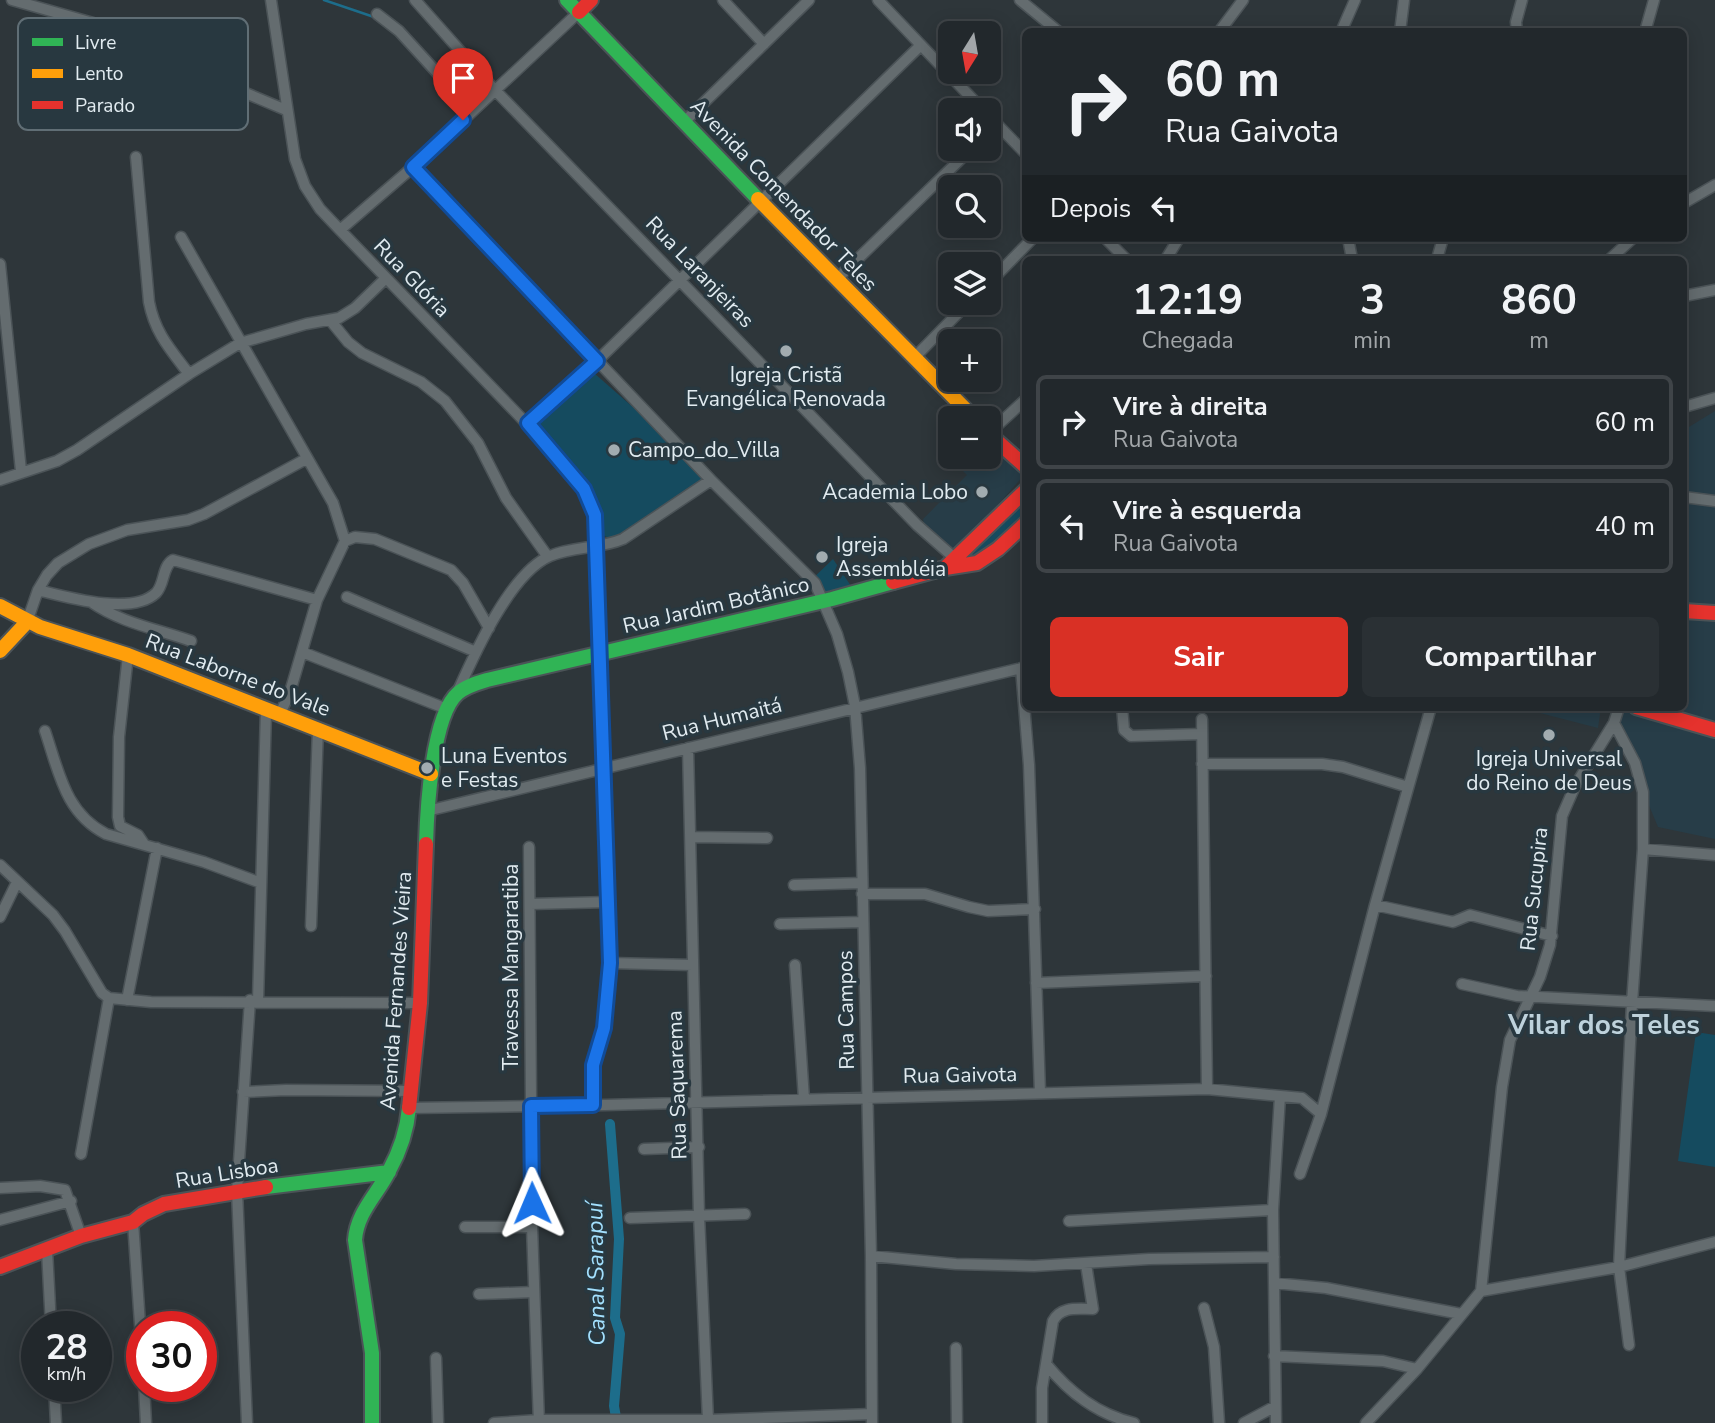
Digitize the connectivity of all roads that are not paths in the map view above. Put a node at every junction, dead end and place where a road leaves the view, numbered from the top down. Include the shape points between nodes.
1 (12, 0) edge
2 (271, 0) edge
3 (415, 0) edge
4 (567, 0) edge
5 (591, 0) edge
6 (723, 0) edge
7 (809, 0) edge
8 (878, 0) edge
9 (1020, 0) edge
10 (1243, 0) edge
11 (1355, 0) edge
12 (1404, 0) edge
13 (1522, 0) edge
14 (1654, 0) edge
15 (579, 12) junction
16 (377, 14) dead end
17 (75, 18) edge
18 (1054, 28) edge
19 (1222, 28) edge
20 (1343, 28) edge
21 (1400, 28) edge
22 (1517, 28) edge
23 (1646, 28) edge
24 (764, 44) junction
25 (921, 45) junction
26 (494, 89) junction
27 (248, 94) edge
28 (972, 98) edge
29 (286, 110) junction
30 (468, 115) junction
31 (684, 123) junction
32 (1001, 133) edge
33 (1022, 151) edge
34 (136, 157) dead end
35 (959, 161) edge
36 (413, 167) junction
37 (1715, 185) edge
38 (761, 200) junction
39 (1687, 201) edge
40 (340, 230) junction
41 (181, 237) dead end
42 (1029, 242) edge
43 (1109, 242) edge
44 (1629, 242) edge
45 (1123, 256) edge
46 (1613, 256) edge
47 (0, 264) edge
48 (1001, 270) edge
49 (386, 279) junction
50 (837, 279) junction
51 (681, 280) junction
52 (1715, 290) edge
53 (1687, 295) edge
54 (956, 315) edge
55 (330, 320) junction
56 (240, 343) junction
57 (914, 358) junction
58 (597, 361) junction
59 (189, 374) junction
60 (1715, 398) edge
61 (1022, 403) edge
62 (962, 406) edge
63 (1687, 406) edge
64 (1001, 422) edge
65 (528, 423) junction
66 (1001, 444) edge
67 (306, 459) junction
68 (1022, 463) edge
69 (20, 471) junction
70 (0, 480) edge
71 (711, 480) junction
72 (1022, 494) edge
73 (1687, 498) edge
74 (1715, 501) edge
75 (1022, 526) edge
76 (345, 541) junction
77 (597, 546) junction
78 (548, 557) junction
79 (954, 564) junction
80 (38, 590) junction
81 (347, 597) dead end
82 (317, 600) junction
83 (824, 601) junction
84 (91, 602) junction
85 (0, 606) edge
86 (1687, 611) edge
87 (1715, 613) edge
88 (27, 622) junction
89 (489, 628) junction
90 (191, 641) dead end
91 (0, 651) edge
92 (302, 652) junction
93 (476, 652) junction
94 (600, 653) junction
95 (128, 655) junction
96 (1022, 667) edge
97 (456, 694) junction
98 (855, 706) junction
99 (447, 709) junction
100 (1026, 711) edge
101 (1122, 711) edge
102 (1430, 711) edge
103 (1618, 711) edge
104 (1650, 711) edge
105 (273, 712) junction
106 (1202, 719) dead end
107 (1614, 723) junction
108 (318, 728) junction
109 (1715, 730) edge
110 (45, 731) dead end
111 (1202, 734) junction
112 (688, 748) junction
113 (1202, 764) junction
114 (603, 767) junction
115 (431, 775) junction
116 (1408, 787) junction
117 (427, 811) junction
118 (691, 837) junction
119 (767, 838) dead end
120 (144, 844) junction
121 (529, 847) dead end
122 (157, 848) junction
123 (1643, 849) junction
124 (1715, 855) edge
125 (0, 865) edge
126 (17, 882) junction
127 (261, 883) junction
128 (862, 883) junction
129 (794, 885) dead end
130 (862, 894) junction
131 (609, 902) junction
132 (530, 904) junction
133 (1375, 905) junction
134 (1035, 909) junction
135 (0, 917) edge
136 (863, 922) junction
137 (780, 923) dead end
138 (311, 926) dead end
139 (1552, 936) junction
140 (610, 963) junction
141 (693, 965) junction
142 (796, 965) dead end
143 (1206, 976) junction
144 (1036, 984) junction
145 (1462, 984) dead end
146 (1532, 995) junction
147 (110, 998) junction
148 (127, 1000) junction
149 (254, 1001) junction
150 (420, 1003) junction
151 (1632, 1003) junction
152 (1715, 1006) edge
153 (1207, 1089) junction
154 (412, 1091) junction
155 (243, 1093) junction
156 (1040, 1093) junction
157 (1280, 1096) junction
158 (867, 1097) junction
159 (804, 1098) junction
160 (698, 1102) junction
161 (593, 1105) junction
162 (531, 1106) junction
163 (410, 1108) junction
164 (1321, 1114) junction
165 (699, 1147) junction
166 (644, 1149) dead end
167 (81, 1154) dead end
168 (389, 1172) junction
169 (1300, 1174) dead end
170 (0, 1188) edge
171 (237, 1191) junction
172 (71, 1201) junction
173 (1273, 1210) junction
174 (745, 1214) dead end
175 (699, 1215) junction
176 (630, 1218) dead end
177 (0, 1220) edge
178 (1069, 1221) dead end
179 (133, 1222) junction
180 (465, 1227) dead end
181 (533, 1227) junction
182 (81, 1237) junction
183 (1715, 1242) edge
184 (47, 1250) junction
185 (871, 1256) junction
186 (1274, 1258) junction
187 (1086, 1264) junction
188 (0, 1267) edge
189 (1619, 1267) junction
190 (1274, 1283) junction
191 (1481, 1291) junction
192 (534, 1292) junction
193 (479, 1294) dead end
194 (1204, 1308) dead end
195 (50, 1311) edge
196 (139, 1311) edge
197 (1461, 1314) junction
198 (1629, 1345) dead end
199 (956, 1348) dead end
200 (1274, 1356) junction
201 (436, 1358) dead end
202 (1046, 1364) junction
203 (1417, 1368) junction
204 (55, 1402) edge
205 (145, 1402) edge
206 (1274, 1407) junction
207 (372, 1408) junction
208 (872, 1419) edge
209 (708, 1420) junction
210 (539, 1422) edge
211 (56, 1423) edge
212 (146, 1423) edge
213 (247, 1423) edge
214 (362, 1423) edge
215 (372, 1423) edge
216 (438, 1423) edge
217 (494, 1423) edge
218 (957, 1423) edge
219 (1042, 1423) edge
220 (1134, 1423) edge
221 (1219, 1423) edge
222 (1244, 1423) edge
223 (1276, 1423) edge
224 (1366, 1423) edge

1 - 17 street
2 - 29 street, Rua Glória
3 - 26 street, Rua Laranjeiras
4 - 15 main road, Avenida Comendador Teles
5 - 15 main road
6 - 24 street
7 - 24 street
8 - 25 street
9 - 18 street
10 - 19 street
11 - 20 street
12 - 21 street
13 - 22 street
14 - 23 street
15 - 26 street
15 - 31 main road, Avenida Comendador Teles
16 - 30 street via 399,31
24 - 31 street
25 - 28 street
25 - 38 street
26 - 30 street
26 - 51 street, Rua Laranjeiras
27 - 29 street
29 - 40 street, Rua Glória via 305,186
30 - 36 street
31 - 38 main road, Avenida Comendador Teles
32 - 33 street
34 - 59 street via 152,320
35 - 50 street
36 - 40 street
36 - 58 street, Rua Campos
37 - 39 street
38 - 50 main road, Avenida Comendador Teles
38 - 51 street
40 - 49 street, Rua Glória
41 - 56 street
42 - 48 street
43 - 45 street
44 - 46 street
47 - 69 street
49 - 55 street via 348,314
49 - 65 street, Rua Glória
50 - 57 main road, Avenida Comendador Teles
51 - 58 street
51 - 79 street, Rua Laranjeiras
52 - 53 street
54 - 57 street
55 - 56 street
55 - 78 street via 362,354 421,382 445,401 478,443 506,498
56 - 59 street
56 - 67 street
57 - 62 main road, Avenida Comendador Teles
58 - 65 street
58 - 71 street, Rua Campos
59 - 69 street via 77,450
60 - 63 street
61 - 64 street
65 - 77 street, Rua Glória via 590,498
66 - 68 main road
67 - 76 street via 332,503
67 - 80 street via 204,514 127,530 89,544 58,563
69 - 70 street
71 - 77 street via 631,535
71 - 83 street, Rua Campos via 816,583
72 - 79 main road, Rua Jardim Botânico
73 - 74 street
75 - 79 main road, Rua Jardim Botânico via 977,563
76 - 82 street
76 - 89 street via 355,537 375,540 451,570
77 - 78 street
77 - 94 street
78 - 89 street via 514,588
79 - 83 main road, Rua Jardim Botânico
80 - 84 street
80 - 88 street
81 - 93 street
82 - 84 street via 173,560 162,586 151,597 131,603
82 - 92 street
83 - 94 main road, Rua Jardim Botânico
83 - 98 street, Rua Campos
84 - 90 street via 118,618
85 - 88 main road, Rua Laborne do Vale
86 - 87 main road
88 - 91 main road
88 - 95 main road, Rua Laborne do Vale
89 - 93 street
92 - 99 street
92 - 105 street via 290,692
93 - 97 street
94 - 97 main road, Rua Jardim Botânico via 487,680
94 - 114 street
95 - 105 main road, Rua Laborne do Vale
95 - 120 street via 118,737 118,817 120,826 138,835
96 - 98 street, Rua Humaitá
97 - 99 main road, Avenida Fernandes Vieira
98 - 112 street, Rua Humaitá
98 - 128 street, Rua Campos
99 - 115 main road, Avenida Fernandes Vieira
100 - 134 street
101 - 111 street via 1124,730 1130,736
102 - 116 street
103 - 107 street, Rua Sucupira
104 - 109 main road
105 - 108 main road, Rua Laborne do Vale
105 - 127 street
106 - 111 street
107 - 123 street via 1641,782
107 - 139 street, Rua Sucupira via 1562,816
108 - 115 main road, Rua Laborne do Vale
108 - 138 street
110 - 120 street via 65,791 82,818 106,834
111 - 113 street
112 - 114 street, Rua Humaitá
112 - 118 street, Rua Saquarema
113 - 116 street via 1343,766
113 - 143 street
114 - 117 street, Rua Humaitá
114 - 131 street
115 - 117 main road, Avenida Fernandes Vieira
116 - 133 street
117 - 150 main road, Avenida Fernandes Vieira
118 - 119 street
118 - 141 street, Rua Saquarema
120 - 122 street
121 - 132 street, Travessa Mangaratiba
122 - 127 street
122 - 148 street
123 - 124 street
123 - 151 street
125 - 126 street
126 - 135 street
126 - 147 street via 53,915 96,986
127 - 149 street
128 - 129 street
128 - 130 street, Rua Campos
130 - 134 street via 925,894 988,911
130 - 136 street, Rua Campos
131 - 132 street
131 - 140 street
132 - 162 street, Travessa Mangaratiba
133 - 139 street via 1453,922 1470,915
133 - 164 street
134 - 144 street
136 - 137 street
136 - 158 street, Rua Campos
139 - 146 street, Rua Sucupira
140 - 141 street
140 - 161 street via 604,1028 593,1065
141 - 160 street, Rua Saquarema
142 - 159 street
143 - 144 street
143 - 153 street
144 - 156 street
145 - 146 street
146 - 151 street
146 - 191 street, Rua Sucupira via 1510,1040
147 - 148 street
147 - 167 street
148 - 149 street
149 - 150 street
149 - 155 street
150 - 154 main road, Avenida Fernandes Vieira
151 - 152 street
151 - 189 street
153 - 156 street, Rua Gaivota
153 - 157 street, Rua Gaivota
154 - 155 street
154 - 163 main road, Avenida Fernandes Vieira
155 - 171 street
156 - 158 street, Rua Gaivota
157 - 164 street, Rua Gaivota via 1302,1098
157 - 173 street
158 - 159 street, Rua Gaivota
158 - 185 street, Rua Campos
159 - 160 street, Rua Gaivota
160 - 161 street, Rua Gaivota
160 - 165 street, Rua Saquarema
161 - 162 street, Rua Gaivota
162 - 163 street, Rua Gaivota
162 - 181 street, Travessa Mangaratiba
163 - 168 main road, Avenida Fernandes Vieira
164 - 169 street
165 - 166 street
165 - 175 street, Rua Saquarema
168 - 171 main road, Rua Lisboa
168 - 207 main road, Avenida Fernandes Vieira via 361,1215 355,1240 372,1353
170 - 172 street via 62,1188
171 - 179 main road, Rua Lisboa via 164,1204
171 - 213 street
172 - 177 street
172 - 182 street
173 - 178 street
173 - 186 street
174 - 175 street
175 - 176 street
175 - 209 street, Rua Saquarema
179 - 182 main road, Rua Lisboa
179 - 196 street
180 - 181 street
181 - 192 street, Travessa Mangaratiba
182 - 184 main road, Rua Lisboa
183 - 189 street
184 - 188 main road, Rua Lisboa
184 - 195 street
185 - 187 street via 994,1266
185 - 208 street, Rua Campos
186 - 187 street
186 - 190 street
187 - 202 street via 1093,1309 1057,1313
189 - 191 street
189 - 198 street
190 - 197 street via 1326,1288
190 - 200 street
191 - 197 street
192 - 193 street
192 - 210 street, Travessa Mangaratiba
194 - 221 street via 1214,1347
197 - 203 street
199 - 218 street
200 - 203 street
200 - 206 street
201 - 216 street
202 - 219 street
202 - 220 street via 1089,1406
203 - 224 street
204 - 211 street
205 - 212 street
206 - 222 street
206 - 223 street
207 - 214 main road
207 - 215 main road, Avenida Fernandes Vieira
208 - 209 street
209 - 210 street
210 - 217 street

